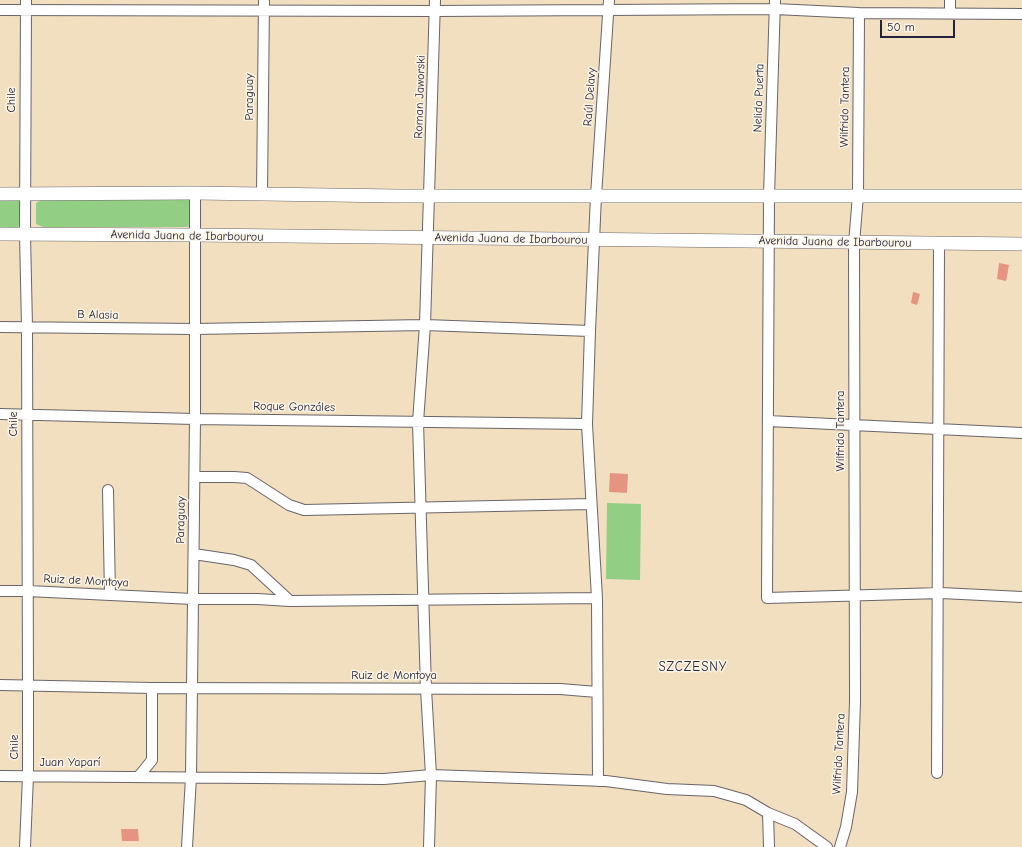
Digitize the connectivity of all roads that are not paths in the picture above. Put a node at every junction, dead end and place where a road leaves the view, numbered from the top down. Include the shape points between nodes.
1 (435, 0) edge
2 (950, 0) edge
3 (26, 5) edge
4 (264, 5) edge
5 (609, 5) edge
6 (775, 5) edge
7 (0, 10) edge
8 (435, 11) junction
9 (859, 13) junction
10 (950, 13) junction
11 (1022, 14) edge
12 (195, 193) junction
13 (0, 194) edge
14 (25, 194) junction
15 (262, 194) junction
16 (858, 195) junction
17 (430, 196) junction
18 (596, 196) junction
19 (769, 196) junction
20 (1022, 196) edge
21 (0, 234) edge
22 (25, 234) junction
23 (194, 235) junction
24 (429, 238) junction
25 (594, 240) junction
26 (770, 242) junction
27 (854, 242) junction
28 (939, 243) junction
29 (1022, 244) edge
30 (425, 325) junction
31 (0, 327) edge
32 (27, 327) junction
33 (195, 329) junction
34 (590, 331) junction
35 (0, 414) edge
36 (27, 414) junction
37 (195, 419) junction
38 (768, 421) junction
39 (418, 422) junction
40 (587, 424) junction
41 (854, 425) junction
42 (938, 429) junction
43 (1022, 433) edge
44 (194, 477) junction
45 (108, 490) dead end
46 (591, 504) junction
47 (421, 506) junction
48 (194, 554) junction
49 (0, 591) edge
50 (28, 591) junction
51 (938, 593) junction
52 (110, 595) junction
53 (854, 596) junction
54 (597, 598) junction
55 (1022, 598) edge
56 (193, 599) junction
57 (424, 600) junction
58 (290, 601) junction
59 (0, 685) edge
60 (28, 685) junction
61 (152, 688) junction
62 (192, 688) junction
63 (426, 689) junction
64 (597, 692) junction
65 (937, 773) dead end
66 (431, 775) junction
67 (0, 776) edge
68 (28, 776) junction
69 (139, 776) junction
70 (191, 777) junction
71 (598, 781) junction
72 (768, 813) junction
73 (25, 847) edge
74 (187, 847) edge
75 (429, 847) edge
76 (769, 847) edge
77 (827, 847) edge
78 (840, 847) edge

1 - 8 street, Roman Jaworski
2 - 10 street
3 - 4 street
3 - 7 street
3 - 14 street, Chile
4 - 8 street
4 - 15 street, Paraguay
5 - 6 street
5 - 8 street
5 - 18 street, Raúl Delavy
6 - 9 street
6 - 19 street, Nelida Puerta
8 - 17 street, Roman Jaworski
9 - 10 street
9 - 16 street, Wilfrido Tantera
10 - 11 street
12 - 14 main road
12 - 15 main road
12 - 23 street, Paraguay
13 - 14 main road
14 - 22 street, Chile
15 - 17 main road
16 - 19 main road
16 - 20 main road
16 - 27 street, Wilfrido Tantera
17 - 18 main road
17 - 24 street, Roman Jaworski
18 - 19 main road
18 - 25 street, Raúl Delavy
19 - 26 street, Nelida Puerta
21 - 22 main road, Avenida Juana de Ibarbourou
22 - 23 main road, Avenida Juana de Ibarbourou
22 - 32 street, Chile
23 - 24 main road, Avenida Juana de Ibarbourou
23 - 33 street, Paraguay
24 - 25 main road, Avenida Juana de Ibarbourou
24 - 30 street, Roman Jaworski
25 - 26 main road, Avenida Juana de Ibarbourou
25 - 34 street, Raúl Delavy
26 - 27 main road, Avenida Juana de Ibarbourou
26 - 38 street, Nelida Puerta
27 - 28 main road, Avenida Juana de Ibarbourou
27 - 41 street, Wilfrido Tantera
28 - 29 main road, Avenida Juana de Ibarbourou
28 - 42 street
30 - 33 street, B Alasia
30 - 34 street, B Alasia
30 - 39 street, Roman Jaworski
31 - 32 street, B Alasia
32 - 33 street, B Alasia
32 - 36 street, Chile
33 - 37 street, Paraguay
34 - 40 street, Raúl Delavy
35 - 36 street, Roque Gonzáles
36 - 37 street, Roque Gonzáles
36 - 50 street, Chile
37 - 39 street, Roque Gonzáles
37 - 44 street, Paraguay
38 - 41 street
38 - 53 street, Nelida Puerta via 767,598
39 - 40 street, Roque Gonzáles
39 - 47 street, Roman Jaworski
40 - 46 street, Raúl Delavy
41 - 42 street
41 - 53 street, Wilfrido Tantera
42 - 43 street
42 - 51 street
44 - 47 street via 247,478 289,505 304,510
44 - 48 street, Paraguay
45 - 52 street
46 - 47 street
46 - 54 street, Raúl Delavy
47 - 57 street, Roman Jaworski
48 - 56 street, Paraguay
48 - 58 street via 251,565
49 - 50 street, Ruiz de Montoya
50 - 52 street, Ruiz de Montoya
50 - 60 street, Chile
51 - 53 street
51 - 55 street
51 - 65 street
52 - 56 street, Ruiz de Montoya
53 - 78 street, Wilfrido Tantera via 855,702 852,792
54 - 57 street, Ruiz de Montoya
54 - 64 street
56 - 58 street, Ruiz de Montoya
56 - 62 street, Paraguay
57 - 58 street, Ruiz de Montoya
57 - 63 street, Roman Jaworski
59 - 60 street, Ruiz de Montoya
60 - 61 street, Ruiz de Montoya
60 - 68 street, Chile
61 - 62 street, Ruiz de Montoya
61 - 69 street via 152,760
62 - 63 street, Ruiz de Montoya
62 - 70 street, Paraguay
63 - 64 street, Ruiz de Montoya via 560,689
63 - 66 street, Roman Jaworski
64 - 71 street
66 - 70 street, Juan Yaparí via 384,779
66 - 71 street, Juan Yaparí
66 - 75 street, Roman Jaworski
67 - 68 street, Juan Yaparí
68 - 69 street, Juan Yaparí
68 - 73 street, Chile
69 - 70 street, Juan Yaparí
70 - 74 street, Paraguay
71 - 72 street, Juan Yaparí via 667,789 714,791 746,800
72 - 76 street
72 - 77 street, Juan Yaparí via 795,824

